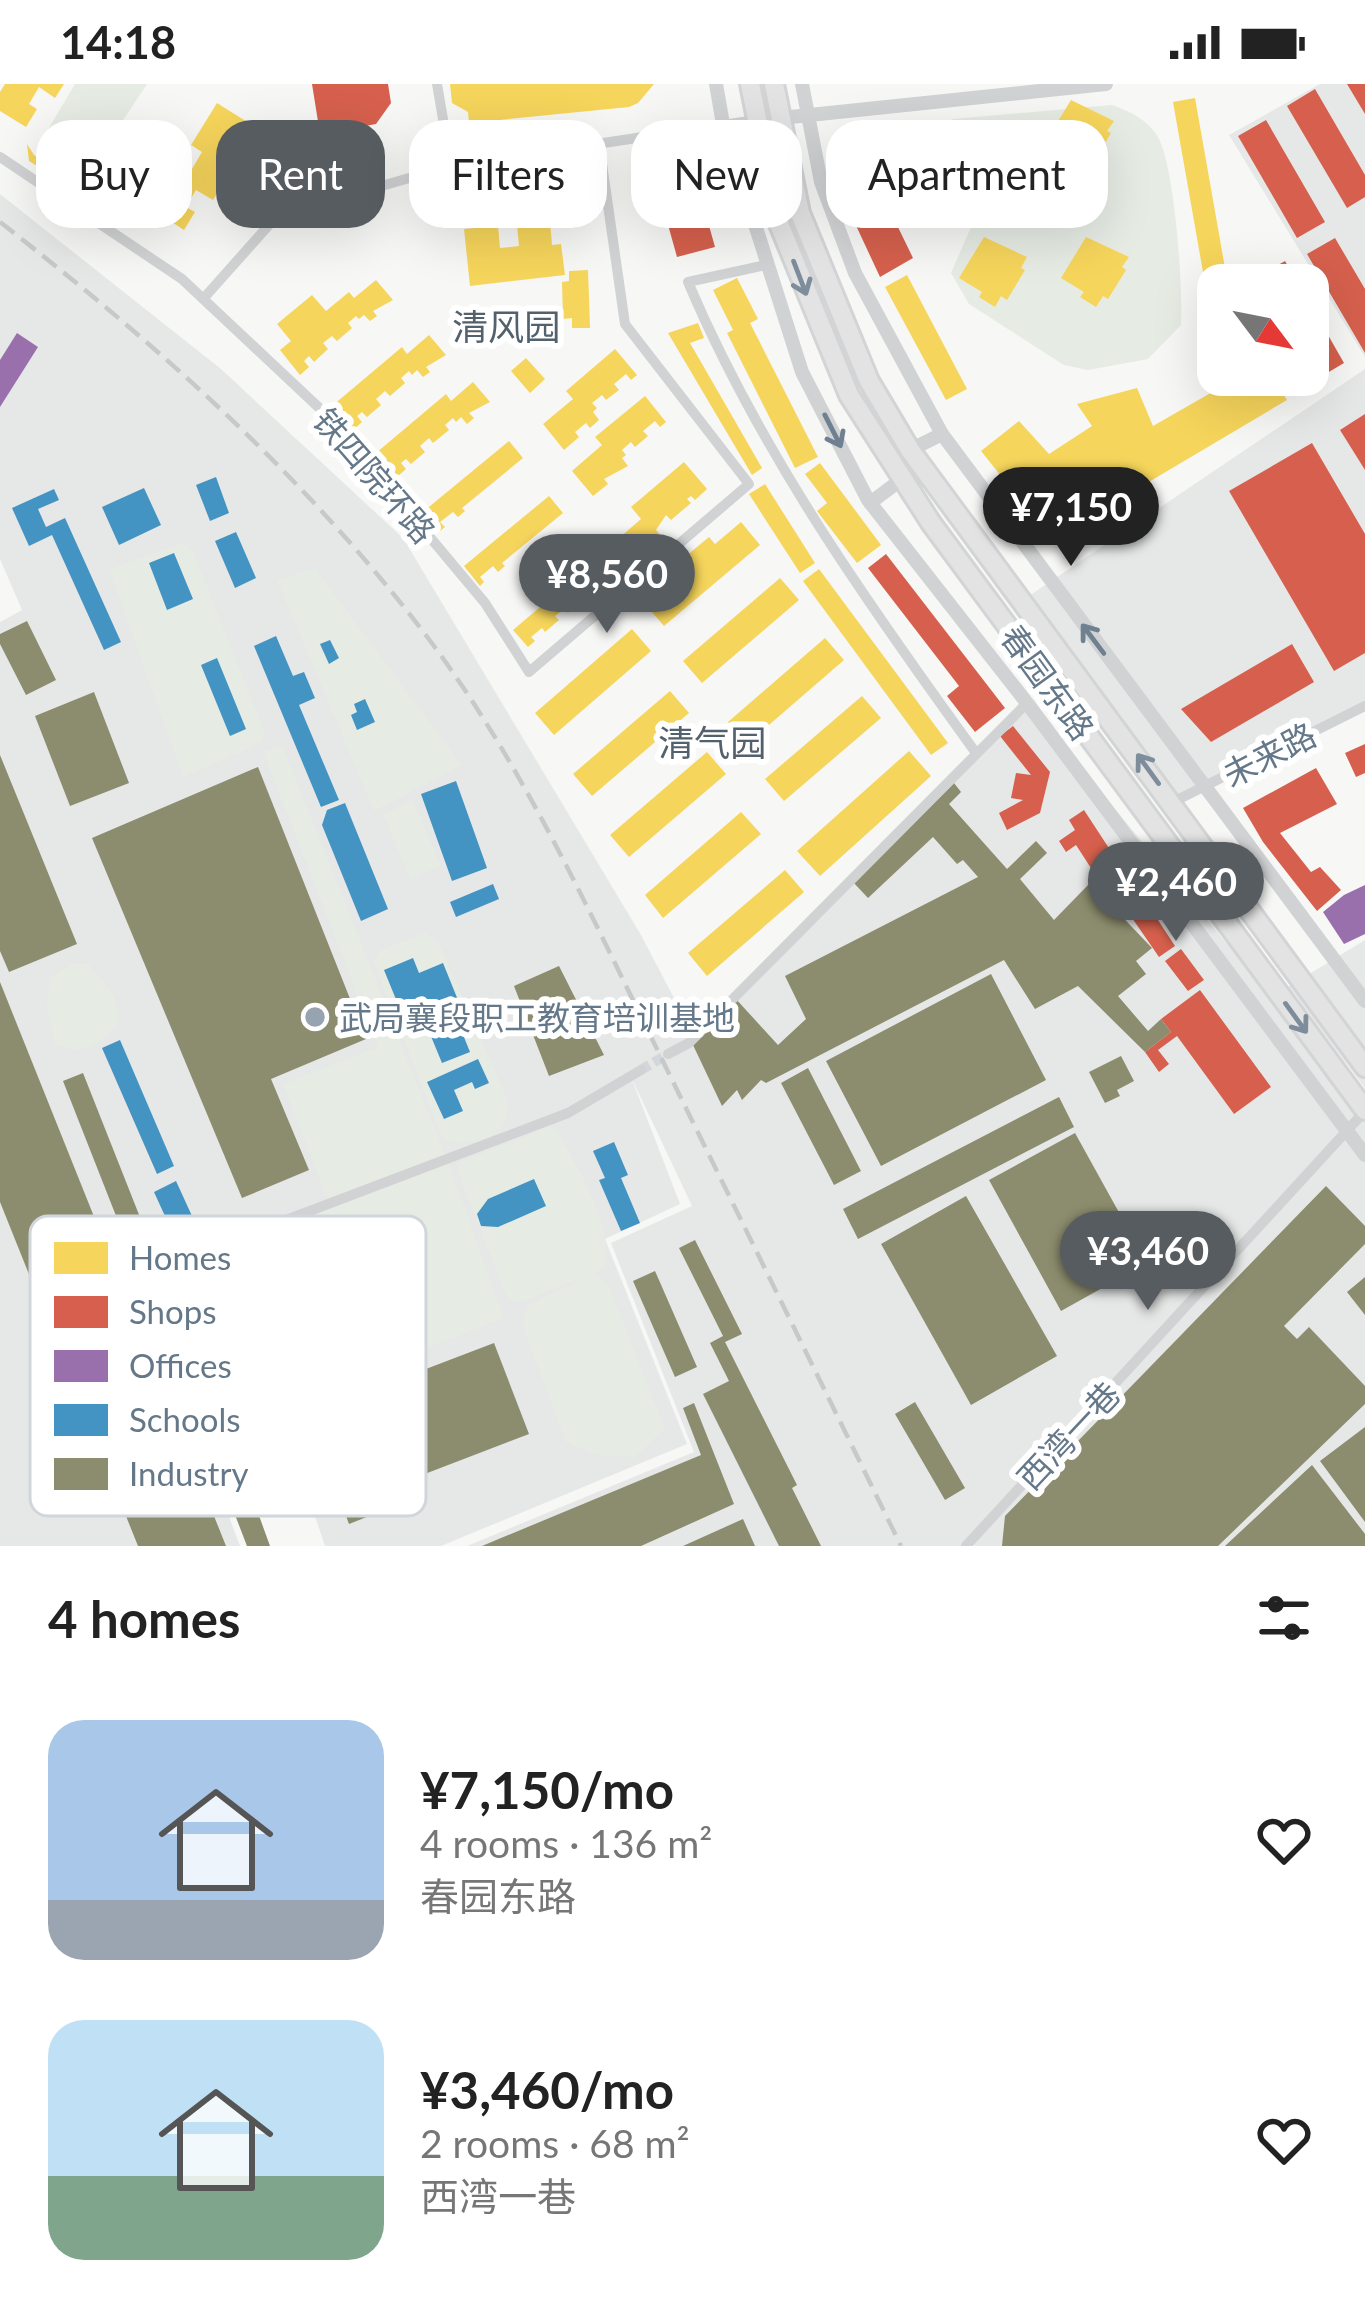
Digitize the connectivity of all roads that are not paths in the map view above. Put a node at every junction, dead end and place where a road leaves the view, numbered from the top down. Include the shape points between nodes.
1 (437, 84) edge
2 (716, 84) edge
3 (750, 84) edge
4 (774, 84) edge
5 (802, 84) edge
6 (1106, 84) edge
7 (1040, 87) edge
8 (807, 115) junction
9 (781, 118) junction
10 (443, 120) edge
11 (722, 120) edge
12 (756, 120) edge
13 (0, 157) edge
14 (409, 178) edge
15 (607, 199) edge
16 (754, 228) edge
17 (781, 228) edge
18 (766, 266) junction
19 (203, 299) junction
20 (942, 434) junction
21 (910, 450) junction
22 (902, 479) junction
23 (870, 503) junction
24 (1049, 683) junction
25 (1027, 703) junction
26 (1365, 706) edge
27 (976, 753) junction
28 (1120, 779) junction
29 (1205, 786) junction
30 (1098, 798) junction
31 (1172, 802) junction
32 (1222, 918) junction
33 (1200, 935) junction
34 (1365, 1001) edge
35 (668, 1054) tunnel mouth
36 (1365, 1067) edge
37 (641, 1070) tunnel mouth
38 (1365, 1111) edge
39 (1347, 1131) junction
40 (1365, 1155) edge
41 (298, 1216) edge
42 (966, 1546) edge

1 - 10 street
2 - 11 street
3 - 12 main road, 春园东路
4 - 9 main road, 春园东路
5 - 8 street
6 - 7 street
7 - 8 street
8 - 9 street
8 - 20 street via 821,182 855,273
9 - 21 main road, 春园东路 via 800,212 869,381
13 - 19 street, 铁四院环路
14 - 19 street via 278,216
15 - 19 street, 铁四院环路 via 625,324 749,484 529,672 485,603 331,419
16 - 18 street
17 -> 22 main road, 春园东路 via 849,395
18 -> 23 street via 802,372
18 - 27 street via 688,282 717,351 851,581
20 - 21 street
29 -> 20 street
31 -> 21 main road, 春园东路
22 - 23 street
22 - 24 main road, 春园东路
23 - 25 street
24 - 25 street
24 - 28 main road, 春园东路
25 - 27 street
25 - 30 street
26 - 29 street, 未来路
27 - 35 street
28 - 30 street
28 - 32 main road, 春园东路
29 - 31 street, 未来路
29 - 34 street
30 - 33 street
31 - 36 main road, 春园东路
32 - 33 street
32 -> 38 main road, 春园东路
33 - 39 street
37 - 41 street via 568,1113
38 - 39 street, 西湾一巷
39 - 40 street
39 - 42 street, 西湾一巷

